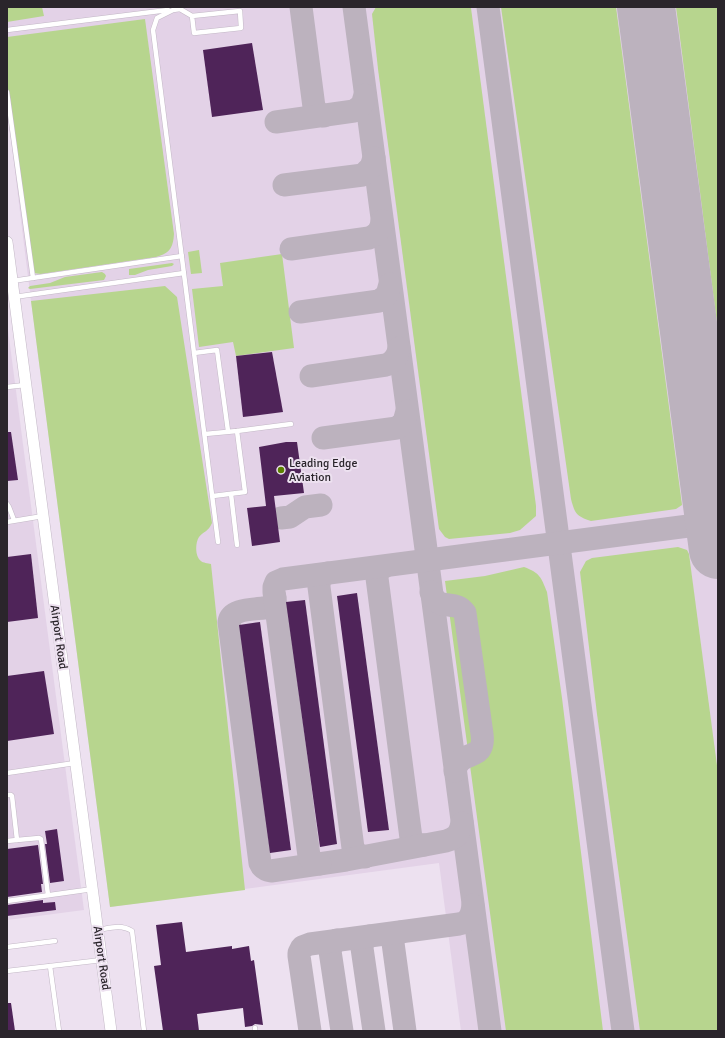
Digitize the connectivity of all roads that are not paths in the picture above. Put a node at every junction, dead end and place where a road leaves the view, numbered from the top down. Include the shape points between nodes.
1 (172, 10) junction
2 (192, 16) junction
3 (7, 30) edge
4 (7, 92) edge
5 (7, 242) edge
6 (182, 256) junction
7 (184, 274) junction
8 (33, 278) junction
9 (12, 281) junction
10 (12, 295) edge
11 (194, 353) junction
12 (26, 385) junction
13 (7, 387) edge
14 (292, 424) dead end
15 (228, 431) junction
16 (238, 431) junction
17 (205, 434) junction
18 (231, 494) junction
19 (213, 496) junction
20 (7, 504) edge
21 (43, 516) junction
22 (14, 520) junction
23 (7, 522) edge
24 (218, 542) dead end
25 (237, 544) dead end
26 (76, 763) junction
27 (7, 773) edge
28 (7, 795) edge
29 (16, 840) junction
30 (7, 841) edge
31 (92, 889) junction
32 (48, 895) junction
33 (7, 901) edge
34 (98, 930) junction
35 (56, 941) dead end
36 (7, 947) edge
37 (102, 960) junction
38 (50, 966) junction
39 (7, 971) edge
40 (59, 1031) edge
41 (111, 1031) edge
42 (144, 1031) edge

1 - 2 lane via 180,9
1 - 3 lane
1 - 6 lane via 157,18 153,30
2 - 2 lane via 194,33 241,28 240,11
4 - 8 lane
5 - 9 street, Airport Road
6 - 7 lane
6 - 8 lane
7 - 10 lane
7 - 11 lane
8 - 9 lane
9 - 10 street, Airport Road
10 - 12 street, Airport Road
11 - 15 lane via 217,350
11 - 17 lane
12 - 13 lane
12 - 21 street, Airport Road
14 - 16 lane
15 - 16 lane
15 - 17 lane
16 - 18 lane via 246,492
17 - 19 lane
18 - 19 lane
18 - 25 lane
19 - 24 lane
20 - 22 lane
21 - 22 lane
21 - 26 street, Airport Road
22 - 23 lane
26 - 27 lane
26 - 31 street, Airport Road
28 - 29 lane via 12,796
29 - 30 lane
29 - 32 lane via 41,839
31 - 32 lane
31 - 34 street, Airport Road
32 - 33 lane
34 - 37 street, Airport Road
34 - 42 lane via 115,927 132,931
35 - 36 lane
37 - 38 lane
37 - 41 street, Airport Road
38 - 39 lane
38 - 40 lane

